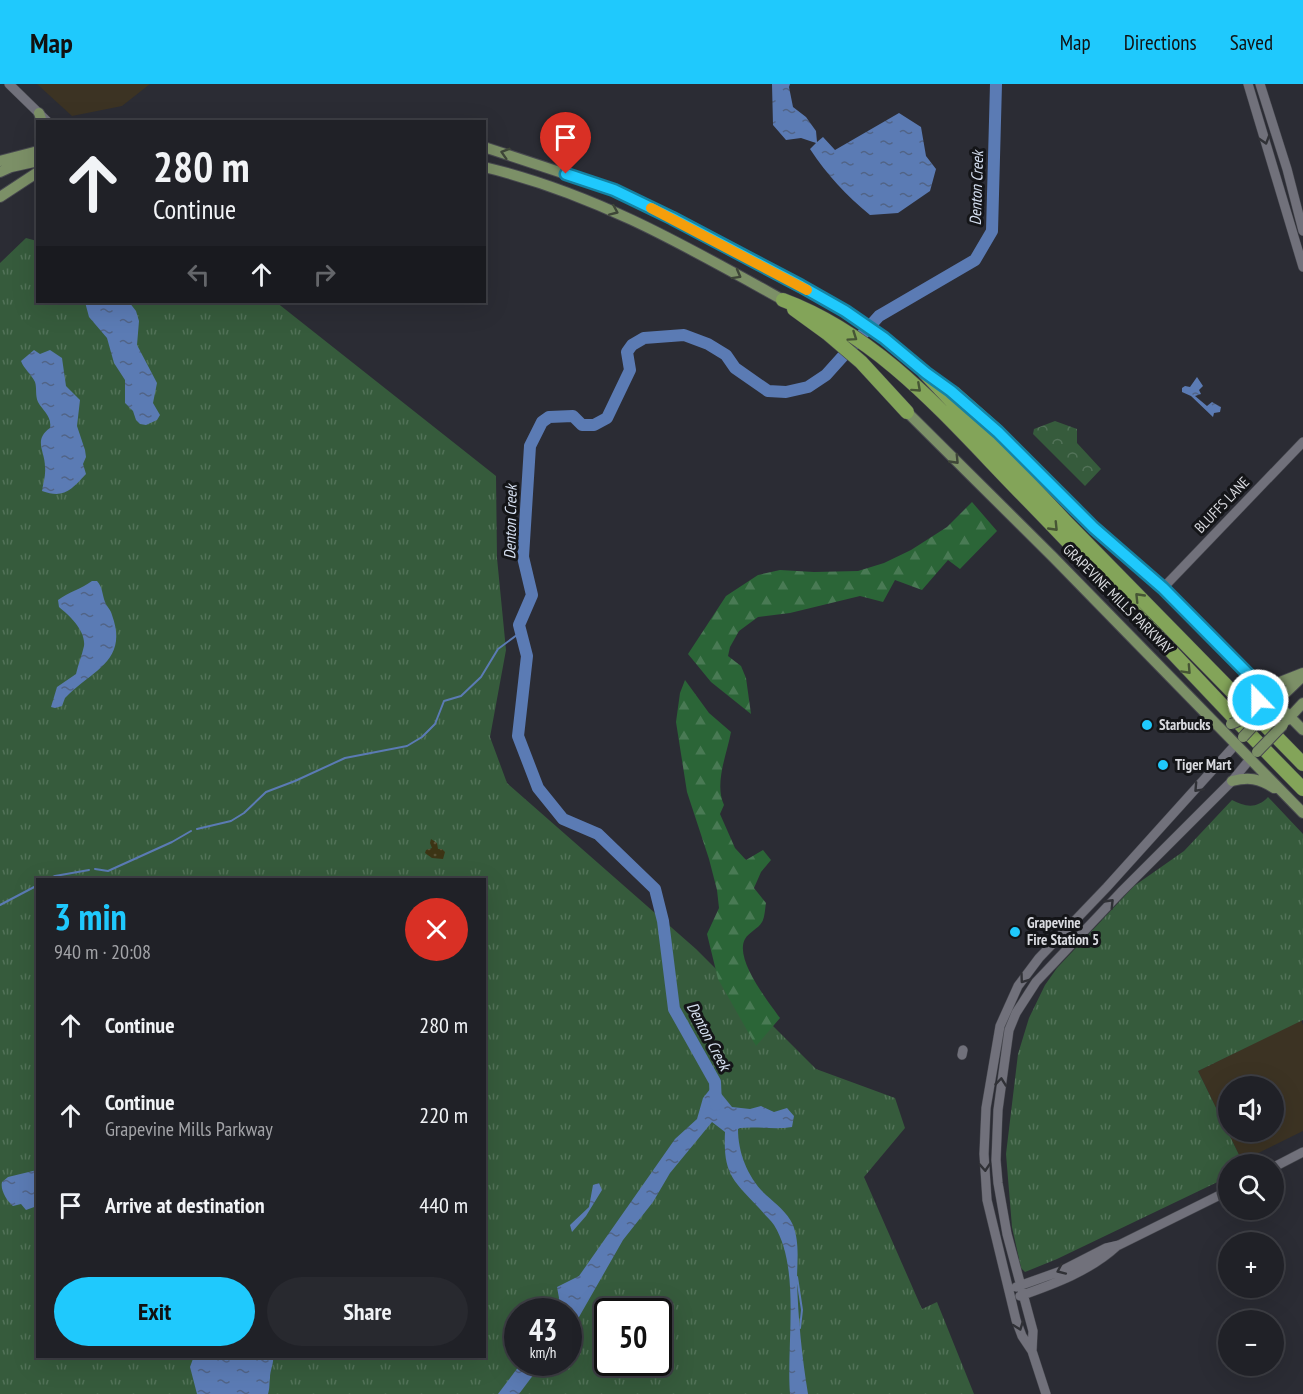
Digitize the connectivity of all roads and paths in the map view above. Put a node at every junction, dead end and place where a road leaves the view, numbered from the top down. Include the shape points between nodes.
1 (9, 84) edge
2 (1248, 84) edge
3 (1260, 84) edge
4 (41, 117) edge
5 (36, 146) edge
6 (486, 148) edge
7 (36, 152) edge
8 (26, 154) junction
9 (0, 161) edge
10 (36, 162) edge
11 (486, 168) edge
12 (36, 170) edge
13 (36, 172) edge
14 (0, 174) edge
15 (0, 197) edge
16 (1303, 231) edge
17 (710, 238) junction
18 (691, 249) junction
19 (1303, 267) edge
20 (783, 300) joint
21 (830, 328) junction
22 (926, 373) junction
23 (907, 412) joint
24 (1303, 442) edge
25 (1076, 510) joint
26 (1163, 588) junction
27 (1303, 675) edge
28 (1258, 684) junction
29 (1303, 703) edge
30 (1272, 706) junction
31 (1214, 721) junction
32 (1286, 721) junction
33 (1303, 730) edge
34 (1240, 741) junction
35 (1253, 755) junction
36 (1303, 764) edge
37 (1232, 781) junction
38 (1303, 789) edge
39 (1287, 797) junction
40 (1303, 813) edge
41 (1038, 958) junction
42 (1049, 968) junction
43 (1303, 1152) edge
44 (1284, 1162) edge
45 (1218, 1196) edge
46 (1022, 1290) junction
47 (1009, 1294) junction
48 (1032, 1351) junction
49 (1046, 1394) edge

1 - 4 street
2 -> 19 street
3 - 16 street
5 - 8 main road
17 -> 6 main road, GRAPEVINE MILLS PARKWAY via 614,190
7 - 8 main road
8 - 9 main road
10 - 14 main road
11 -> 18 main road via 587,199
12 - 14 main road
13 - 15 main road
17 - 18 main road via 703,246
17 - 22 main road, GRAPEVINE MILLS PARKWAY via 845,311
18 -> 20 main road
20 - 21 highway
21 - 23 highway
21 -> 38 highway, GRAPEVINE MILLS PARKWAY via 873,350 934,404
22 - 25 highway via 975,411
36 -> 22 highway, GRAPEVINE MILLS PARKWAY
23 -> 31 main road, GRAPEVINE MILLS PARKWAY
24 - 26 street, BLUFFS LANE
25 - 26 main road
26 - 28 main road
27 - 28 main road via 1275,684
27 - 30 main road
28 - 30 main road
28 - 31 main road, bridge via 1255,708 1243,720 1231,724
29 - 32 main road
30 - 32 main road
30 - 34 main road, bridge
31 - 34 main road, GRAPEVINE MILLS PARKWAY
32 - 33 main road
32 - 35 main road, bridge
34 - 35 main road, GRAPEVINE MILLS PARKWAY
34 -> 41 street
35 - 37 street
35 - 39 main road, GRAPEVINE MILLS PARKWAY
37 - 39 main road via 1255,779
42 -> 37 street
39 - 40 main road, GRAPEVINE MILLS PARKWAY
41 - 42 street
41 -> 47 street via 1018,986 1000,1026 986,1108 987,1200
46 -> 42 street via 998,1184 998,1110 1009,1030 1024,999
43 - 44 street
45 - 46 street
46 - 47 street
46 - 48 street via 1033,1331
47 -> 48 street via 1022,1336
48 - 49 street

